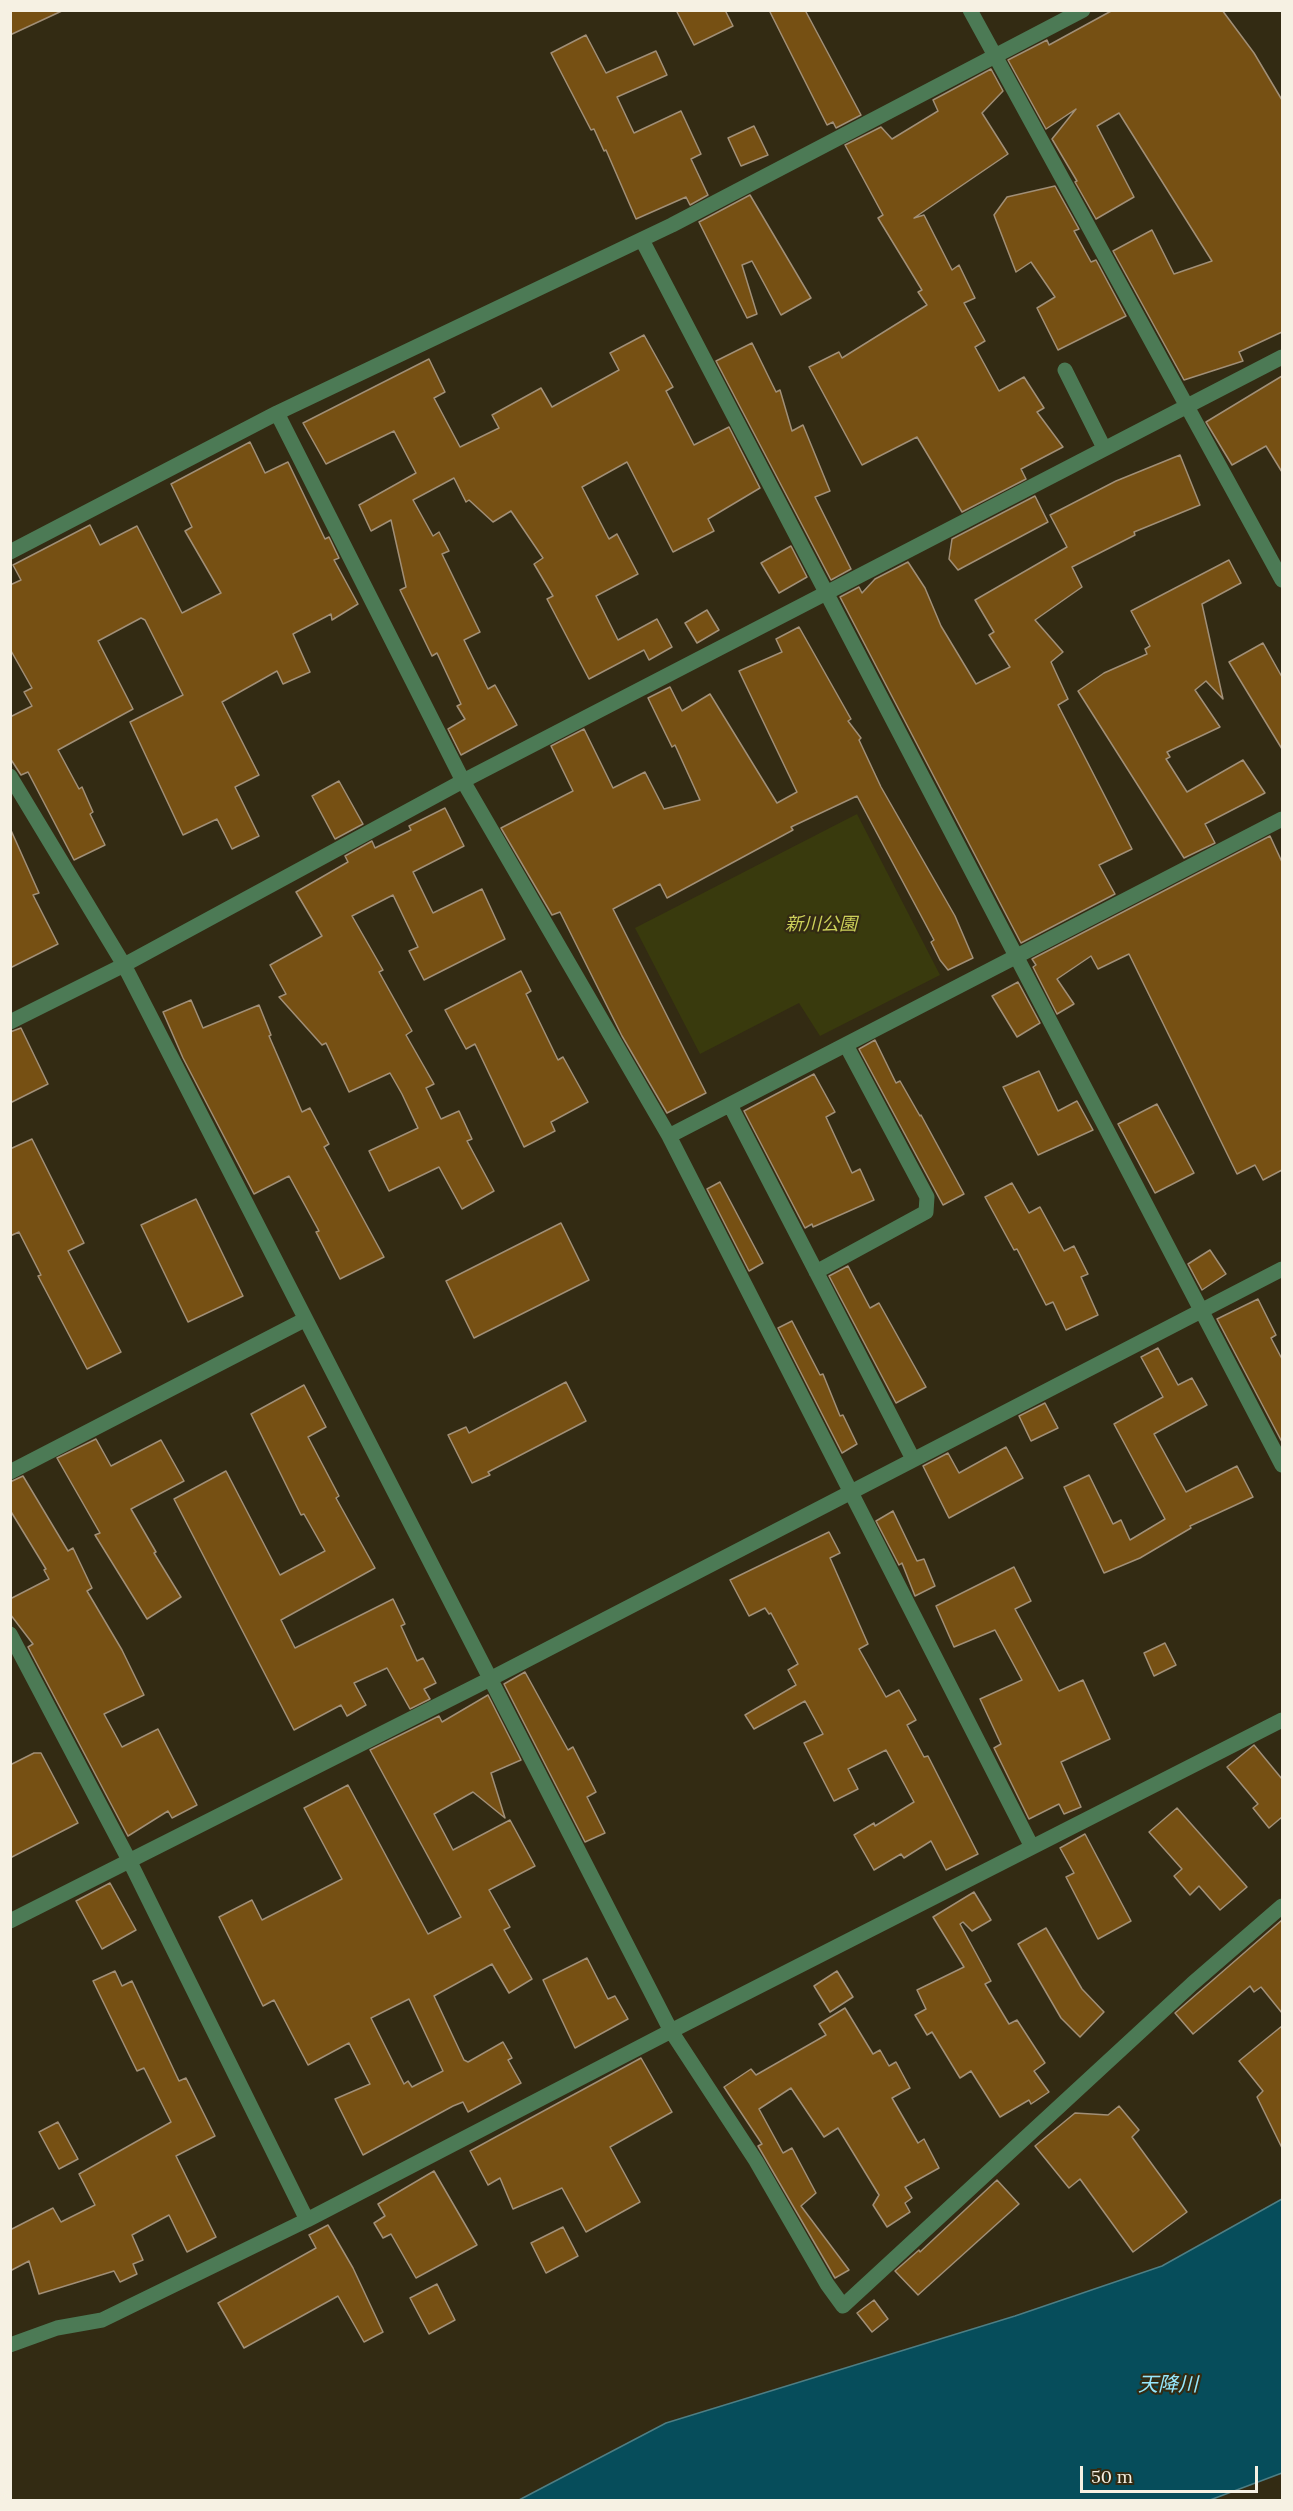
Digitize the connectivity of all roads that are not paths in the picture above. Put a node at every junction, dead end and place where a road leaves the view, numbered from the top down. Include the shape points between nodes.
1 (970, 10) edge
2 (1083, 10) edge
3 (995, 56) junction
4 (642, 240) junction
5 (1282, 357) edge
6 (1065, 370) dead end
7 (1189, 405) junction
8 (277, 413) junction
9 (1104, 448) junction
10 (10, 552) edge
11 (1282, 580) edge
12 (826, 592) junction
13 (10, 776) edge
14 (463, 781) junction
15 (1282, 819) edge
16 (1016, 957) junction
17 (124, 965) junction
18 (10, 1022) edge
19 (846, 1045) junction
20 (730, 1105) junction
21 (669, 1136) junction
22 (1282, 1269) edge
23 (816, 1272) junction
24 (1202, 1311) junction
25 (304, 1320) junction
26 (913, 1459) junction
27 (1282, 1465) edge
28 (10, 1472) edge
29 (850, 1491) junction
30 (10, 1634) edge
31 (490, 1679) junction
32 (1282, 1720) edge
33 (1032, 1847) junction
34 (129, 1860) junction
35 (1282, 1906) edge
36 (10, 1921) edge
37 (671, 2031) junction
38 (307, 2220) junction
39 (10, 2345) edge

1 - 3 street
2 - 3 street
3 - 4 street
3 - 7 street
4 - 8 street
4 - 12 street
5 - 7 street
6 - 9 street
7 - 9 street
7 - 11 street
8 - 10 street
8 - 14 street
9 - 12 street
12 - 14 street
12 - 16 street
13 - 17 street
14 - 17 street
14 - 21 street
15 - 16 street
16 - 19 street
16 - 24 street
17 - 18 street
17 - 25 street
19 - 20 street
19 - 23 street via 927,1197 926,1212
20 - 21 street
20 - 23 street
21 - 29 street
22 - 24 street
23 - 26 street
24 - 26 street
24 - 27 street
25 - 28 street
25 - 31 street
26 - 29 street
29 - 31 street
29 - 33 street
30 - 34 street
31 - 34 street
31 - 37 street
32 - 33 street
33 - 37 street
34 - 36 street
34 - 38 street
35 - 37 street via 843,2306 756,2161
37 - 38 street
38 - 39 street via 102,2320 57,2328

